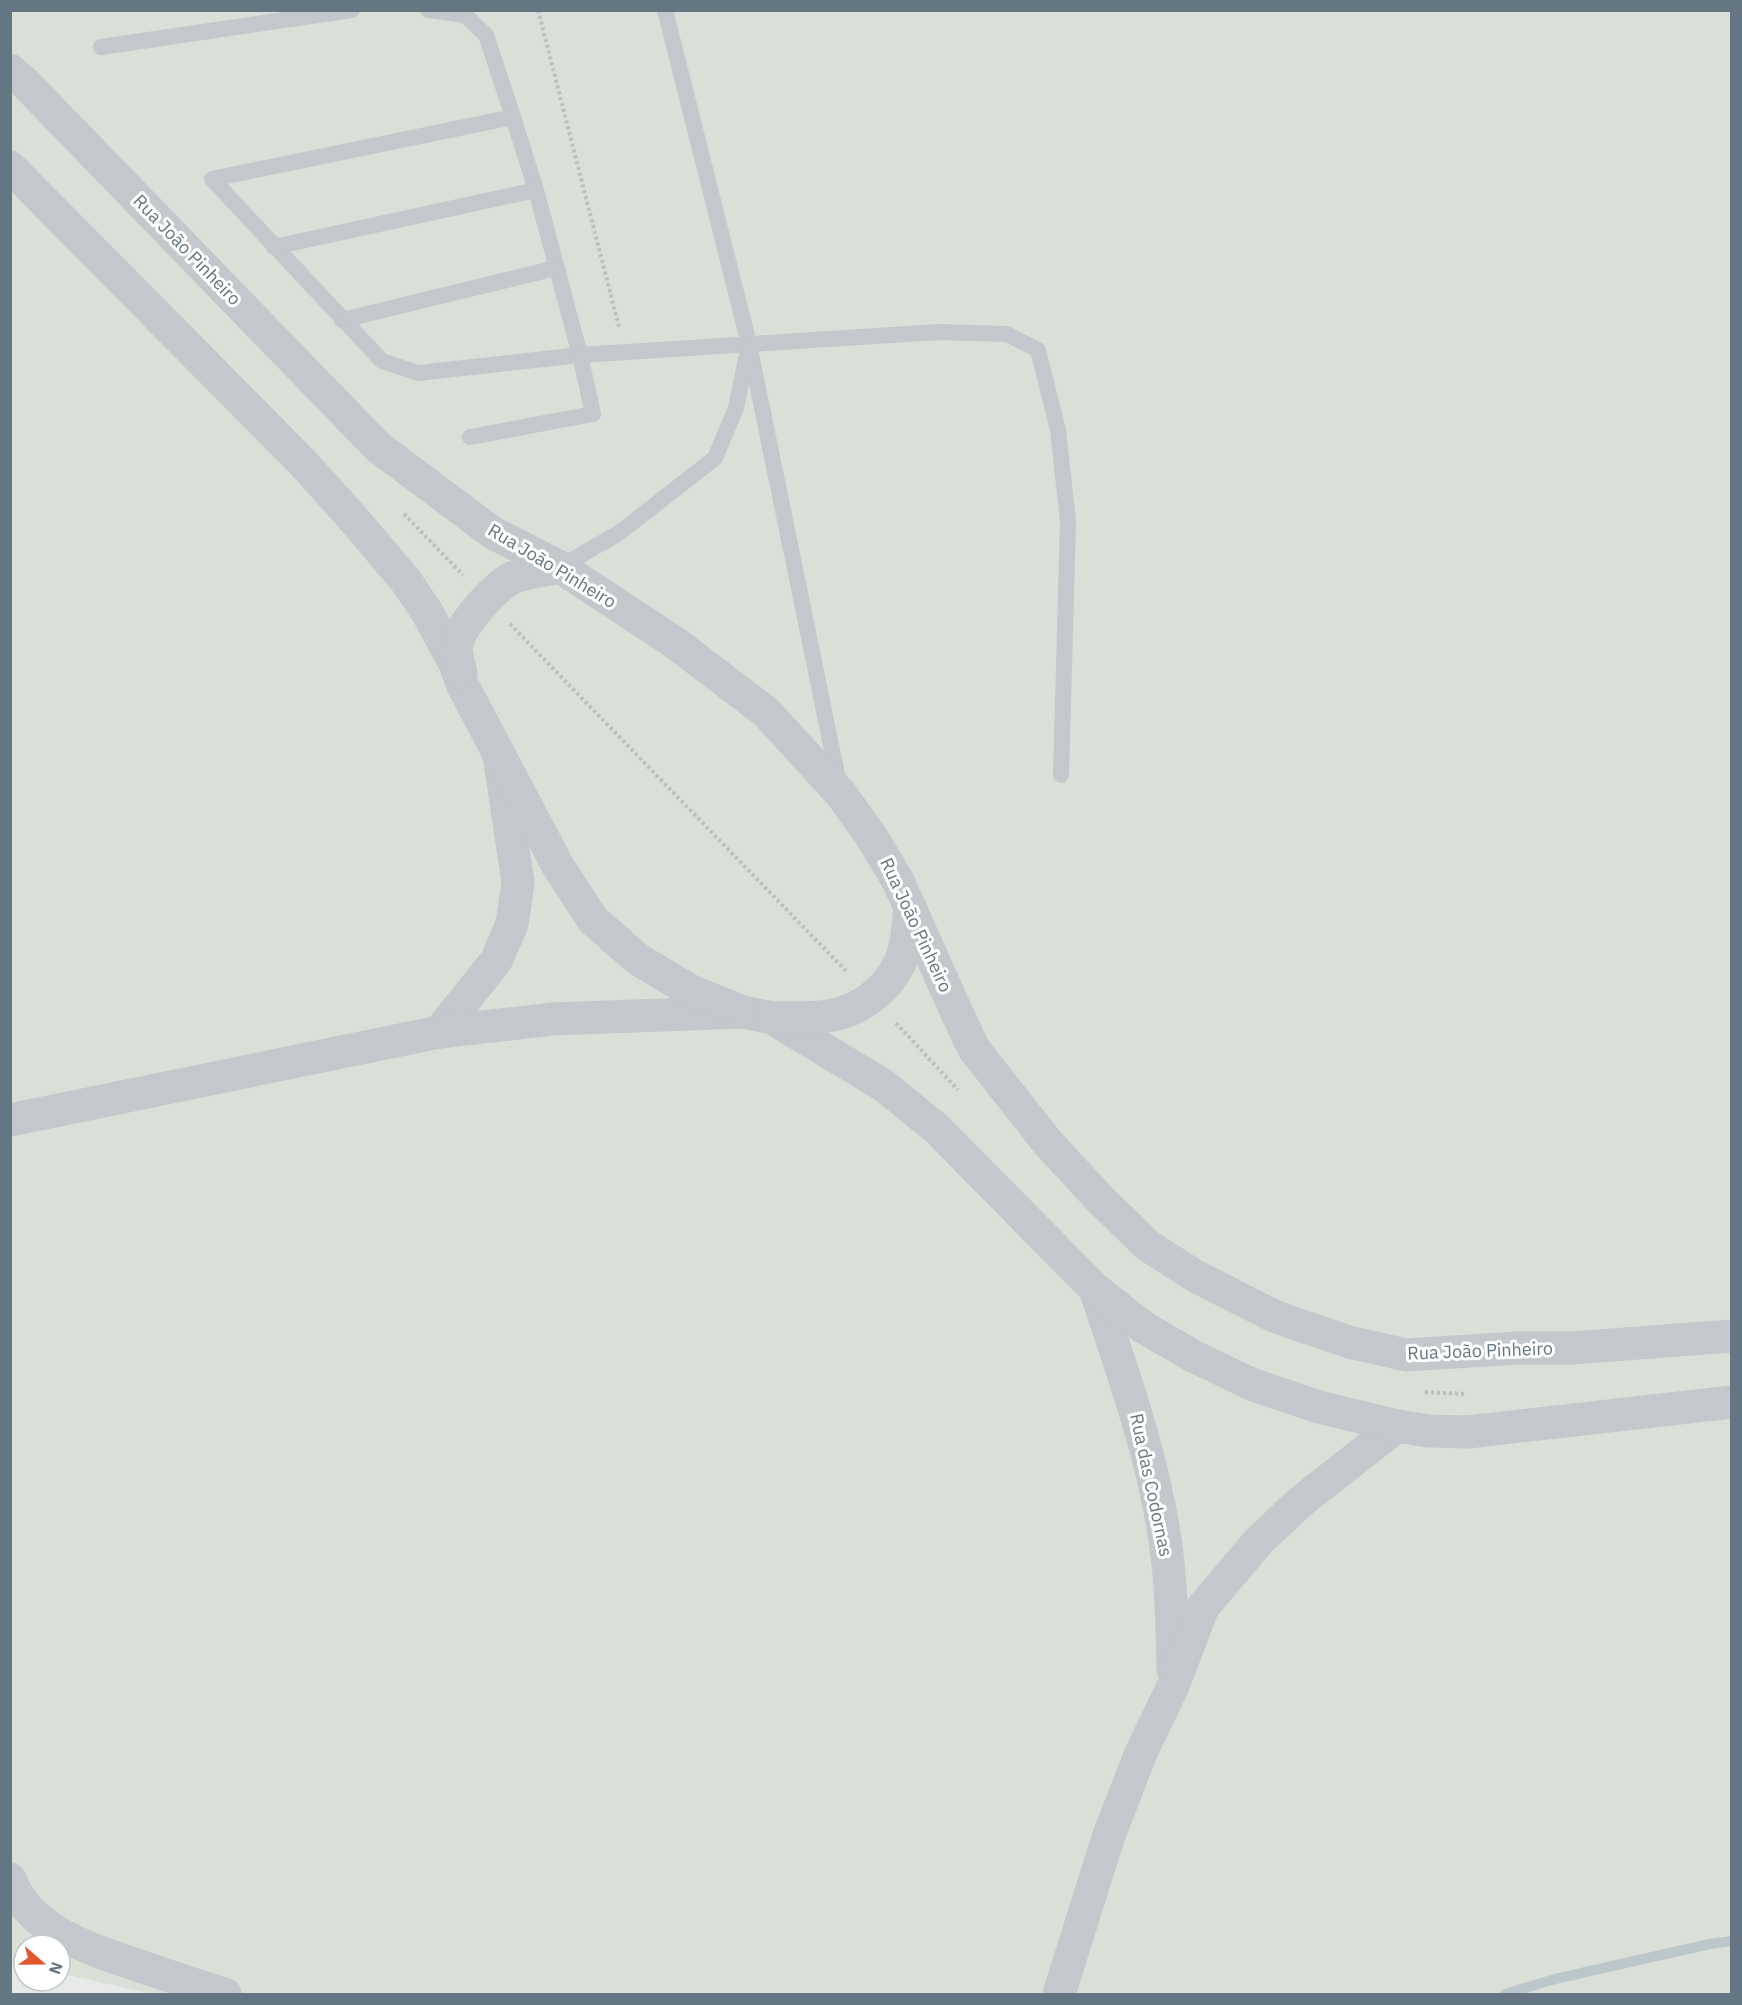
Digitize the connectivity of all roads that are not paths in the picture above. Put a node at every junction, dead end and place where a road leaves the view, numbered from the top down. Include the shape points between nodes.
1 (352, 10) edge
2 (428, 10) edge
3 (665, 10) edge
4 (101, 47) dead end
5 (10, 70) edge
6 (513, 117) junction
7 (10, 167) edge
8 (536, 190) junction
9 (274, 247) junction
10 (556, 268) junction
11 (342, 320) junction
12 (748, 344) junction
13 (580, 355) junction
14 (470, 437) dead end
15 (560, 567) junction
16 (463, 686) junction
17 (498, 753) junction
18 (1061, 774) dead end
19 (841, 794) junction
20 (910, 907) junction
21 (758, 1015) junction
22 (439, 1032) junction
23 (10, 1119) edge
24 (1095, 1289) junction
25 (1731, 1336) edge
26 (1731, 1402) edge
27 (1397, 1426) junction
28 (1173, 1686) junction
29 (10, 1879) edge
30 (225, 1995) edge
31 (1059, 1995) edge

1 - 4 lane
2 - 6 lane via 465,15 486,35
3 - 12 lane
5 - 15 street, Rua João Pinheiro via 378,447 493,533
6 - 8 lane
6 - 9 lane via 212,179
7 - 16 street via 351,516 406,580 455,664
8 - 9 lane
8 - 10 lane
9 - 11 lane
10 - 11 lane
10 - 13 lane
11 - 13 lane via 382,362 418,373
12 - 13 lane
12 - 15 lane via 736,408 715,458 619,533
12 - 18 lane via 939,332 1006,334 1038,350 1058,430 1068,521
12 - 19 lane
13 - 14 lane via 593,414
15 - 16 street via 513,578 465,625 456,646
15 - 19 street, Rua João Pinheiro via 674,642 766,712
16 - 17 street
17 - 21 street via 558,866 593,920 639,960 691,991
17 - 22 street via 518,883 512,924 496,961
19 - 20 street, Rua João Pinheiro via 872,836
20 - 21 street via 901,961 872,998 832,1016
20 - 25 street, Rua João Pinheiro via 974,1049 1048,1143 1099,1198 1147,1245 1195,1276 1302,1327 1406,1355
21 - 22 street via 553,1019
21 - 24 street via 883,1085 936,1128
22 - 23 street
24 - 27 street via 1143,1327 1251,1384 1319,1407
24 - 28 street, Rua das Codornas via 1133,1403 1160,1513 1170,1586
26 - 27 street via 1468,1432
27 - 28 street, Rua das Codornas via 1299,1503 1257,1542 1203,1607
28 - 31 street, Rua das Codornas via 1140,1755 1108,1838
29 - 30 street via 32,1912 56,1932 90,1949

